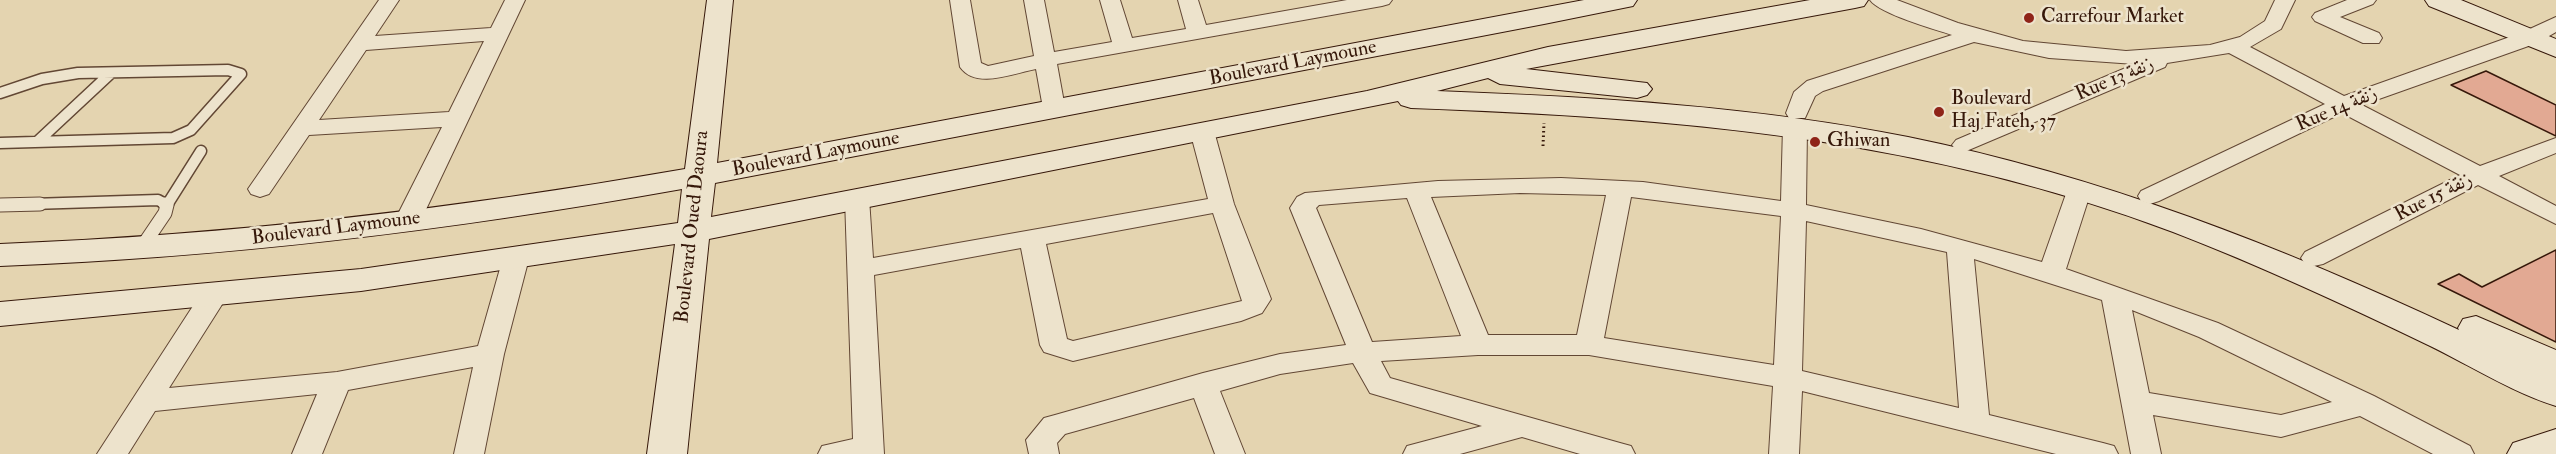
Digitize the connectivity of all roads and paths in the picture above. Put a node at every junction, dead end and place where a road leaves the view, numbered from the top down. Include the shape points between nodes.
1 (389, 0) edge
2 (515, 0) edge
3 (720, 0) edge
4 (960, 0) edge
5 (1034, 0) edge
6 (1110, 0) edge
7 (1188, 0) edge
8 (1247, 0) edge
9 (1382, 0) edge
10 (1619, 0) edge
11 (1855, 0) edge
12 (1880, 0) edge
13 (2284, 0) edge
14 (2366, 0) edge
15 (2438, 0) edge
16 (1338, 4) edge
17 (1257, 22) junction
18 (2556, 24) edge
19 (1198, 33) junction
20 (499, 34) junction
21 (1973, 35) junction
22 (2371, 38) dead end
23 (2529, 38) junction
24 (357, 44) junction
25 (2240, 45) junction
26 (1124, 46) junction
27 (1604, 47) junction
28 (2556, 49) edge
29 (2167, 57) junction
30 (1327, 58) junction
31 (1045, 60) junction
32 (1295, 63) junction
33 (111, 72) junction
34 (1472, 72) junction
35 (1634, 89) junction
36 (0, 93) edge
37 (1379, 98) junction
38 (2351, 101) junction
39 (1054, 108) junction
40 (456, 119) junction
41 (1796, 120) junction
42 (302, 128) junction
43 (1202, 131) junction
44 (37, 142) junction
45 (0, 143) edge
46 (1964, 145) junction
47 (2556, 145) edge
48 (201, 151) dead end
49 (2488, 172) junction
50 (698, 178) junction
51 (260, 189) dead end
52 (1620, 189) junction
53 (1416, 190) junction
54 (2079, 190) junction
55 (2150, 195) junction
56 (856, 198) junction
57 (2556, 201) edge
58 (1222, 204) junction
59 (0, 205) edge
60 (167, 205) junction
61 (1792, 210) junction
62 (2556, 216) edge
63 (408, 220) junction
64 (694, 231) junction
65 (1032, 239) junction
66 (1960, 247) junction
67 (141, 249) junction
68 (0, 255) edge
69 (516, 258) junction
70 (2314, 258) junction
71 (861, 269) junction
72 (2051, 273) junction
73 (214, 296) junction
74 (2115, 296) junction
75 (0, 314) edge
76 (1478, 345) junction
77 (1589, 345) junction
78 (1363, 352) junction
79 (490, 354) junction
80 (2556, 365) edge
81 (1789, 378) junction
82 (337, 382) junction
83 (1203, 383) junction
84 (2556, 392) edge
85 (148, 401) junction
86 (2135, 401) junction
87 (2364, 404) junction
88 (1975, 423) junction
89 (1521, 426) junction
90 (2556, 444) edge
91 (869, 451) edge
92 (112, 454) edge
93 (308, 454) edge
94 (469, 454) edge
95 (667, 454) edge
96 (833, 454) edge
97 (1040, 454) edge
98 (1230, 454) edge
99 (1418, 454) edge
100 (1620, 454) edge
101 (1784, 454) edge
102 (2103, 454) edge
103 (2146, 454) edge
104 (2459, 454) edge
105 (2527, 454) edge

1 - 24 street
2 - 20 street
3 - 50 main road, Boulevard Oued Daoura
4 - 31 street via 971,67 976,71 986,74
5 - 31 street
6 - 26 street
7 - 19 street
8 - 17 street
9 - 16 street
10 - 30 main road, Boulevard Laymoune
11 - 27 main road
12 - 21 street via 1919,18
13 - 25 street via 2284,7 2270,26
14 - 22 street via 2322,17
15 - 23 main road
16 - 17 street
17 - 19 street
18 - 23 street, Rue 14 زنقة
19 - 26 street
20 - 24 street
20 - 40 street
21 - 29 street via 2070,54
21 - 41 street via 1815,86 1805,92
23 - 28 main road
23 - 38 street, Rue 14 زنقة
24 - 42 street
25 - 29 street
25 - 38 street
26 - 31 street
27 - 34 main road
27 - 35 main road via 1601,67 1614,80
29 - 46 street, Rue 13 زنقة
30 - 32 main road, Boulevard Laymoune
30 - 34 main road
31 - 39 street
32 - 37 main road via 1303,79 1314,86
32 - 39 main road, Boulevard Laymoune
33 - 36 lane via 60,76
33 - 44 lane
33 - 44 lane via 228,70 241,74 191,130 173,138
34 - 35 main road
34 - 37 main road
35 - 41 main road
37 - 41 main road
37 - 43 main road
38 - 49 street
38 - 55 street, Rue 14 زنقة
39 - 50 main road, Boulevard Laymoune
40 - 42 street
40 - 63 street
41 - 46 main road via 1880,127
41 - 54 main road
41 - 61 street
42 - 51 street
43 - 56 main road
43 - 58 street
44 - 45 lane
46 - 55 main road
47 - 49 street, Rue 15 زنقة
48 - 60 lane
49 - 57 street
49 - 62 street
49 - 70 street, Rue 15 زنقة
50 - 63 main road, Boulevard Laymoune
50 - 64 main road, Boulevard Oued Daoura
52 - 53 street via 1547,186
52 - 61 street
52 - 77 street
53 - 76 street
53 - 78 street via 1314,198 1303,208
54 - 72 street
54 - 84 main road via 2238,246 2444,337
55 - 70 main road
56 - 64 main road
56 - 71 street
58 - 65 street
58 - 65 street via 1257,299 1252,307 1073,351 1054,345
59 - 60 lane via 158,200
60 - 67 lane
61 - 66 street
61 - 81 street
63 - 67 main road, Boulevard Laymoune
64 - 69 main road
64 - 95 main road, Boulevard Oued Daoura
65 - 71 street
66 - 72 street
66 - 88 street
67 - 68 main road, Boulevard Laymoune
69 - 73 main road
69 - 79 street
70 - 80 main road
71 - 91 street
72 - 74 street
73 - 75 main road
73 - 85 street
74 - 86 street
74 - 87 street via 2191,323
76 - 77 street
76 - 78 street
77 - 81 street
78 - 83 street via 1280,364
78 - 89 street via 1380,386
79 - 82 street
79 - 94 street
81 - 88 street
81 - 101 street
82 - 85 street
82 - 93 street
83 - 97 street via 1055,426 1041,440
83 - 98 street
85 - 92 street
86 - 87 street via 2281,426
86 - 103 street
87 - 104 street
88 - 102 street
89 - 99 street
89 - 100 street
90 - 105 main road
91 - 96 street

